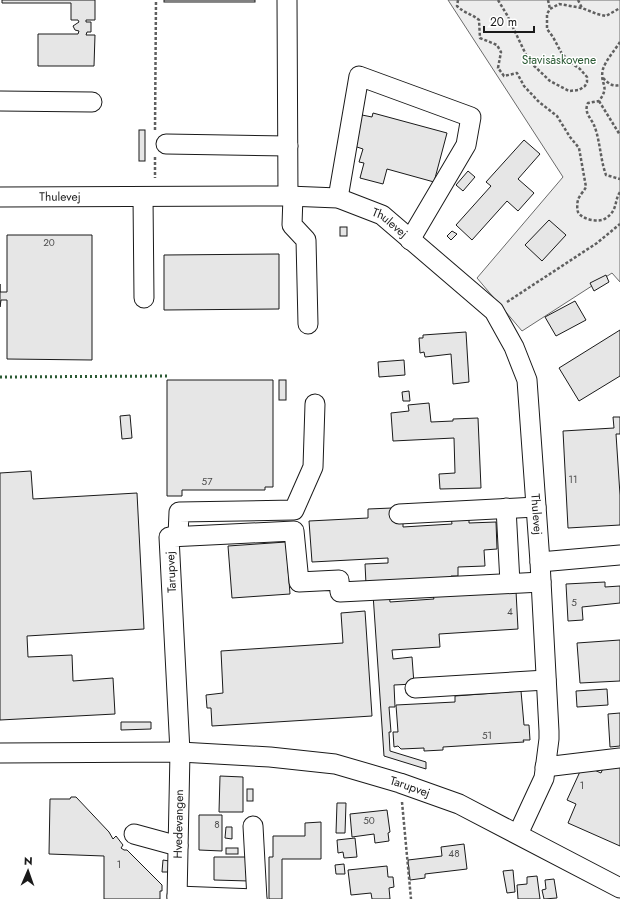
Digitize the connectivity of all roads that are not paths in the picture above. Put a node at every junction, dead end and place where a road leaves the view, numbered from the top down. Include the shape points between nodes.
1 (287, 0) edge
2 (0, 101) edge
3 (92, 102) dead end
4 (159, 145) road end
5 (288, 146) junction
6 (291, 196) junction
7 (0, 197) edge
8 (149, 197) junction
9 (338, 198) junction
10 (410, 240) junction
11 (144, 298) dead end
12 (308, 324) dead end
13 (315, 404) dead end
14 (536, 507) junction
15 (506, 508) junction
16 (399, 514) dead end
17 (174, 536) junction
18 (620, 555) edge
19 (540, 562) junction
20 (541, 582) junction
21 (510, 583) junction
22 (546, 680) junction
23 (415, 688) dead end
24 (180, 752) junction
25 (0, 753) edge
26 (620, 758) edge
27 (545, 767) junction
28 (253, 826) dead end
29 (134, 834) dead end
30 (518, 834) junction
31 (178, 846) junction
32 (618, 892) edge
33 (177, 897) edge
34 (257, 899) edge

1 - 5 street
2 - 3 street
4 - 5 street
5 - 6 street
6 - 8 street, Thulevej
6 - 9 street, Thulevej
6 - 12 street via 292,225 306,240
7 - 8 street, Thulevej
8 - 11 street
9 - 10 street, Thulevej via 382,216
9 - 10 street via 359,76 471,117 466,145
10 - 14 street, Thulevej via 494,311 514,347 527,380
13 - 17 street, Tarupvej via 313,467 294,510 179,512
14 - 15 street
14 - 19 street, Thulevej
15 - 16 street
15 - 21 street
17 - 21 street via 294,531 299,582 339,580 340,592
17 - 24 street, Tarupvej
18 - 19 street
19 - 20 street, Thulevej
20 - 21 street
20 - 22 street, Thulevej
22 - 23 street
22 - 27 street, Thulevej via 549,739
24 - 25 street, Tarupvej
24 - 30 street, Tarupvej via 335,764 460,804
24 - 31 street, Hvedevangen
26 - 27 street
27 - 30 street, Thulevej via 544,778
28 - 34 street, Hvedevangen
29 - 31 street
30 - 32 street, Tarupvej
31 - 33 street, Hvedevangen
33 - 34 street, Hvedevangen

